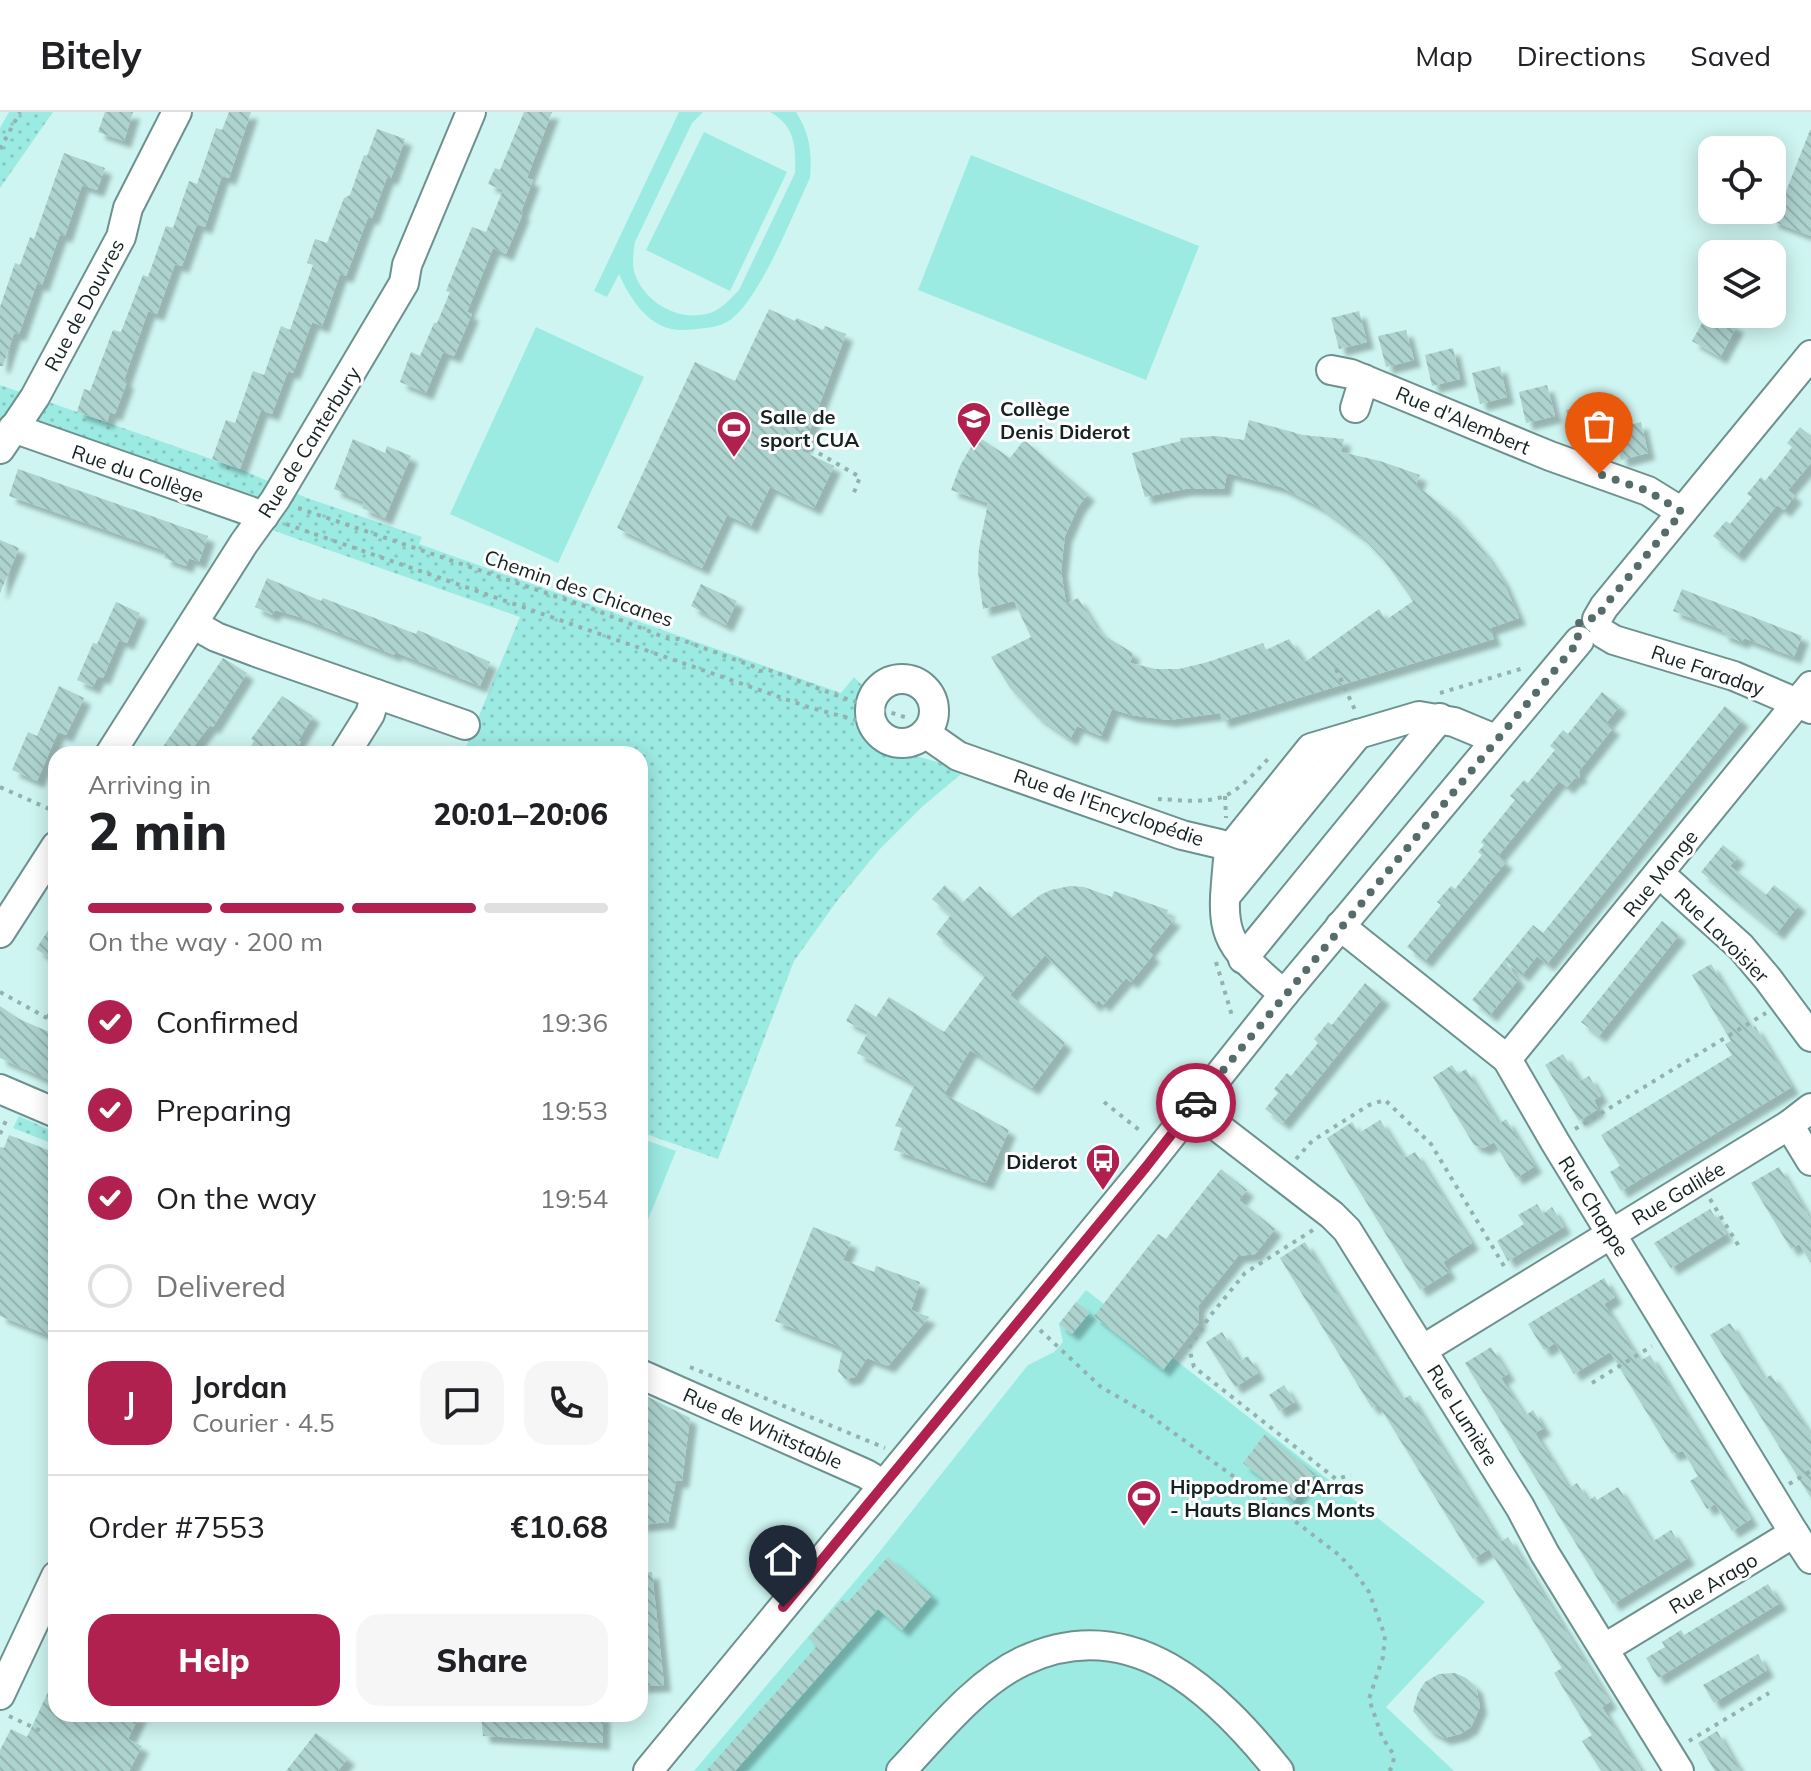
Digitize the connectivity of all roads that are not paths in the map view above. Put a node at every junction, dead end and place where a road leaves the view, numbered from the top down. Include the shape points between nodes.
1 (177, 112) edge
2 (471, 112) edge
3 (1811, 355) edge
4 (1331, 370) dead end
5 (1364, 379) junction
6 (1355, 408) dead end
7 (6, 438) edge
8 (270, 508) junction
9 (1682, 512) junction
10 (193, 624) junction
11 (1594, 631) junction
12 (376, 694) junction
13 (1807, 699) edge
14 (1435, 707) junction
15 (1356, 721) junction
16 (465, 725) dead end
17 (928, 729) junction
18 (1495, 739) junction
19 (115, 746) edge
20 (350, 746) edge
21 (1229, 850) junction
22 (48, 858) edge
23 (1660, 874) junction
24 (1225, 897) junction
25 (1340, 926) junction
26 (0, 933) edge
27 (1243, 959) junction
28 (1284, 994) junction
29 (1811, 1037) edge
30 (1507, 1059) junction
31 (0, 1089) edge
32 (1192, 1107) junction
33 (48, 1110) edge
34 (1800, 1117) edge
35 (1811, 1161) edge
36 (1612, 1233) junction
37 (1422, 1350) junction
38 (648, 1378) edge
39 (884, 1485) junction
40 (1794, 1533) junction
41 (1811, 1559) edge
42 (48, 1593) edge
43 (1605, 1648) junction
44 (0, 1695) edge
45 (1673, 1762) edge
46 (648, 1771) edge
47 (901, 1771) edge
48 (1279, 1771) edge

1 - 7 street, Rue de Douvres via 128,208 121,237 35,397
2 - 8 street, Rue de Canterbury via 404,283
3 - 9 street
4 - 5 street, Rue d'Alembert
5 - 6 street
5 - 9 street, Rue d'Alembert via 1648,491
7 - 8 street, Rue du Collège
8 - 10 street, Rue de Canterbury
9 - 11 street via 1604,607
10 - 12 street
10 - 19 street, Rue de Canterbury
11 - 13 street, Rue Faraday
11 - 18 street
12 - 16 street
12 - 20 street
13 - 23 street, Rue Monge
14 - 15 street via 1419,716
14 - 18 street
14 - 27 street
15 - 21 street via 1311,748
15 - 24 street
17 - 17 street via 918,739 888,740 872,716 874,697 885,684 901,679 919,683 932,698 934,717
17 - 21 street, Rue de l'Encyclopédie via 958,756
18 - 25 street
21 - 24 street, Rue de l'Encyclopédie
22 - 26 street
23 - 29 street, Rue Lavoisier via 1741,947
23 - 30 street, Rue Monge
24 - 27 street, Rue de l'Encyclopédie via 1228,934
25 - 28 street
25 - 30 street, Rue Chappe
27 - 28 street, Rue de l'Encyclopédie
28 - 32 street
30 - 36 street, Rue Chappe
31 - 33 street
32 - 37 street, Rue Lumière via 1347,1230
32 - 39 street
34 - 35 street
34 - 36 street, Rue Galilée
36 - 37 street, Rue Galilée
36 - 40 street, Rue Chappe
37 - 43 street, Rue Lumière
38 - 39 street, Rue de Whitstable
39 - 46 street
40 - 41 street
40 - 43 street, Rue Arago
42 - 44 street
43 - 45 street, Rue Lumière
47 - 48 street via 982,1690 1021,1662 1082,1645 1114,1647 1174,1669 1238,1723

